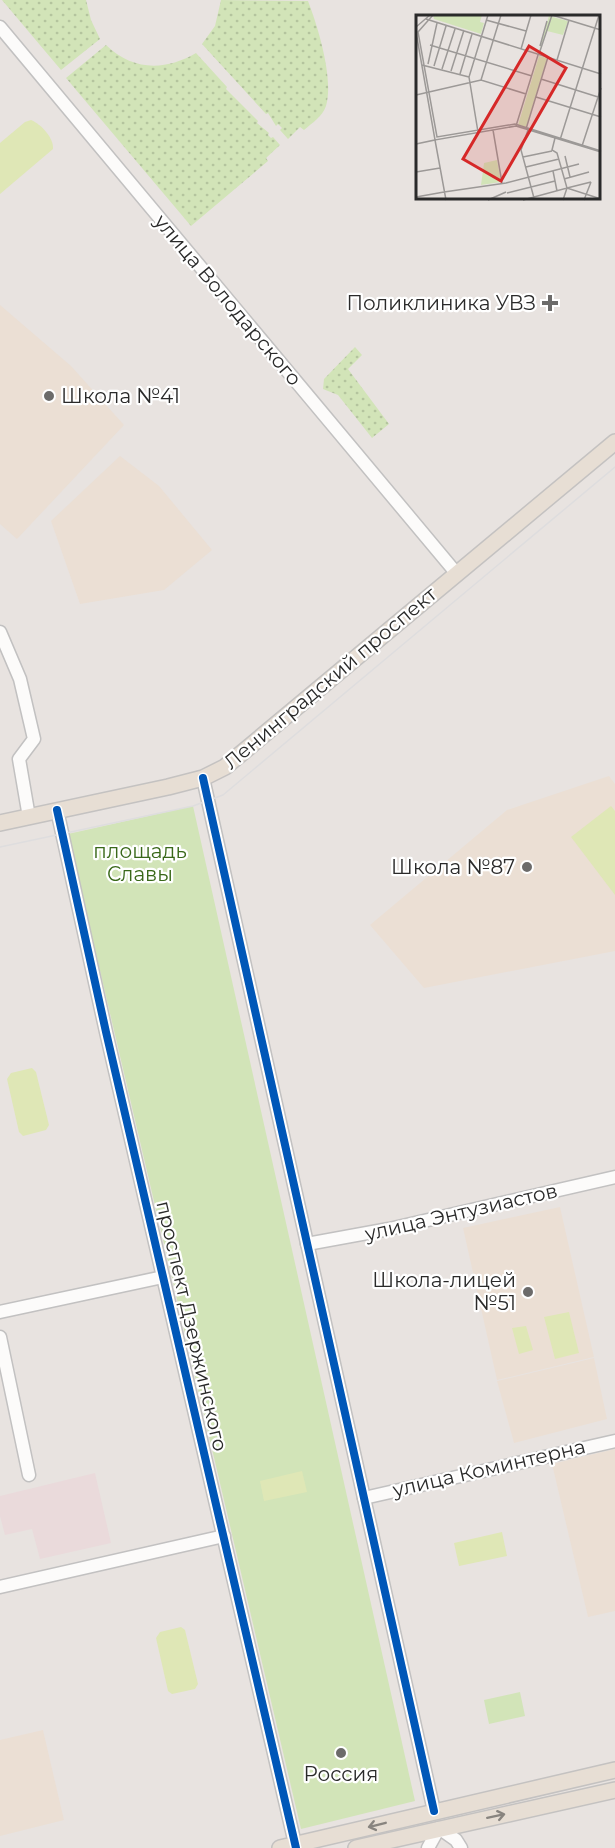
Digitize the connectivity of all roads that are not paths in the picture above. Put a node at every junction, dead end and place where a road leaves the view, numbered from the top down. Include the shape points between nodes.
1 (0, 27) edge
2 (615, 442) edge
3 (457, 574) junction
4 (0, 632) edge
5 (203, 778) junction
6 (57, 810) junction
7 (29, 816) junction
8 (0, 823) edge
9 (615, 1177) edge
10 (307, 1244) junction
11 (163, 1277) junction
12 (0, 1312) edge
13 (0, 1337) edge
14 (615, 1441) edge
15 (29, 1475) dead end
16 (364, 1498) junction
17 (224, 1536) junction
18 (0, 1587) edge
19 (615, 1770) edge
20 (615, 1790) edge
21 (434, 1811) junction
22 (438, 1828) junction
23 (296, 1846) edge
24 (280, 1848) edge
25 (356, 1848) edge
26 (428, 1848) edge
27 (460, 1848) edge

1 - 3 street, улица Володарского
2 - 3 main road, Ленинградский проспект
3 - 5 main road, Ленинградский проспект via 225,767
4 - 7 street via 20,679 34,739 19,759
5 - 6 main road, Ленинградский проспект
5 - 10 street
6 - 7 main road, Ленинградский проспект
6 - 11 street, проспект Дзержинского
7 - 8 main road, Ленинградский проспект
9 - 10 street, улица Энтузиастов
10 - 16 street
11 - 12 street
11 - 17 street, проспект Дзержинского
13 - 15 street
14 - 16 street, улица Коминтерна
16 - 21 street
17 - 18 street
17 - 23 street, проспект Дзержинского
19 - 21 main road
22 -> 20 main road
21 - 22 main road
21 -> 23 main road
22 - 25 main road
22 - 26 street
22 - 27 street via 456,1840
23 - 24 main road

